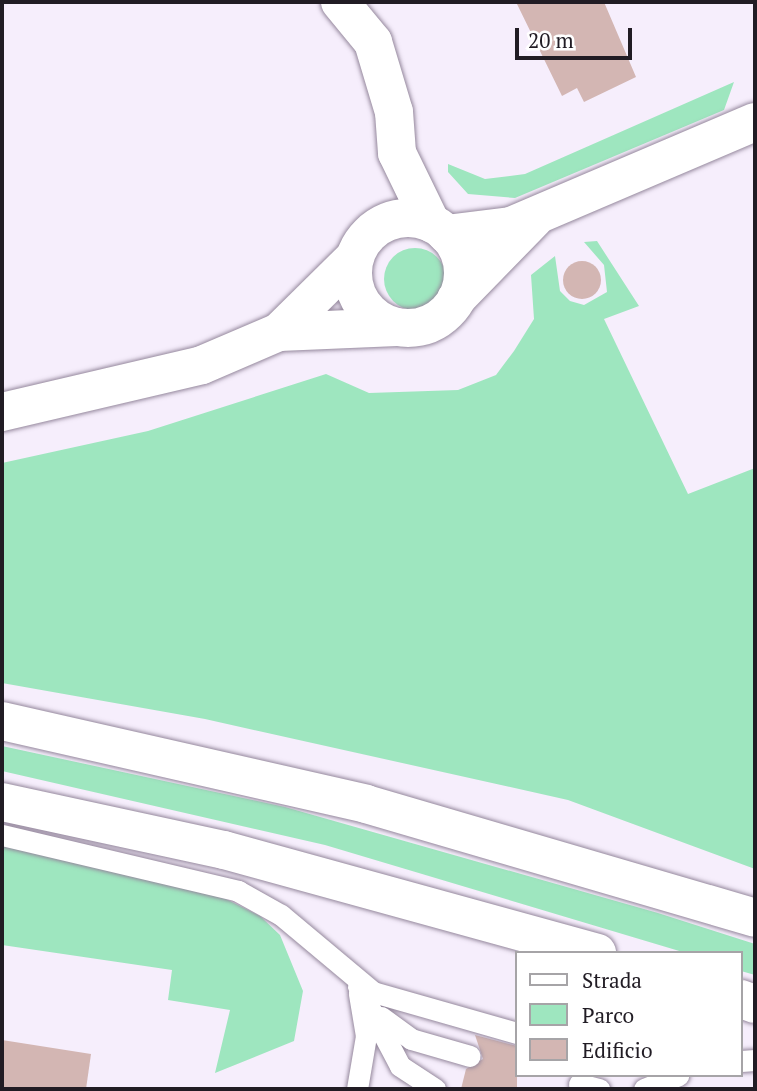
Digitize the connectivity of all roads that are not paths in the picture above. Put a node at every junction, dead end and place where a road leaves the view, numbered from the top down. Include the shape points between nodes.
1 (340, 2) edge
2 (755, 122) edge
3 (397, 153) junction
4 (536, 217) junction
5 (438, 229) junction
6 (363, 246) junction
7 (456, 299) junction
8 (397, 327) junction
9 (279, 332) junction
10 (2, 412) edge
11 (2, 721) edge
12 (2, 802) edge
13 (2, 835) edge
14 (755, 918) edge
15 (590, 951) edge
16 (343, 969) junction
17 (375, 1010) junction
18 (516, 1033) edge
19 (393, 1053) junction
20 (470, 1056) dead end
21 (357, 1089) edge
22 (404, 1089) edge
23 (435, 1089) edge

1 - 3 main road via 373,42 394,112
2 - 4 main road
3 - 5 main road
3 - 6 main road
4 - 5 main road
4 - 7 main road
5 - 6 main road via 393,220
5 - 7 main road via 462,265
6 - 8 main road via 357,295 380,321
6 - 9 main road
7 - 8 main road via 431,323
8 - 9 main road
9 - 10 main road via 202,365
11 - 14 main road via 366,804
12 - 15 main road via 223,850
13 - 16 lane via 238,891 281,915
16 - 17 lane
16 - 18 lane via 388,999
16 - 21 lane via 365,1021
17 - 19 lane
17 - 20 lane via 411,1039
19 - 22 lane
19 - 23 lane via 410,1078

